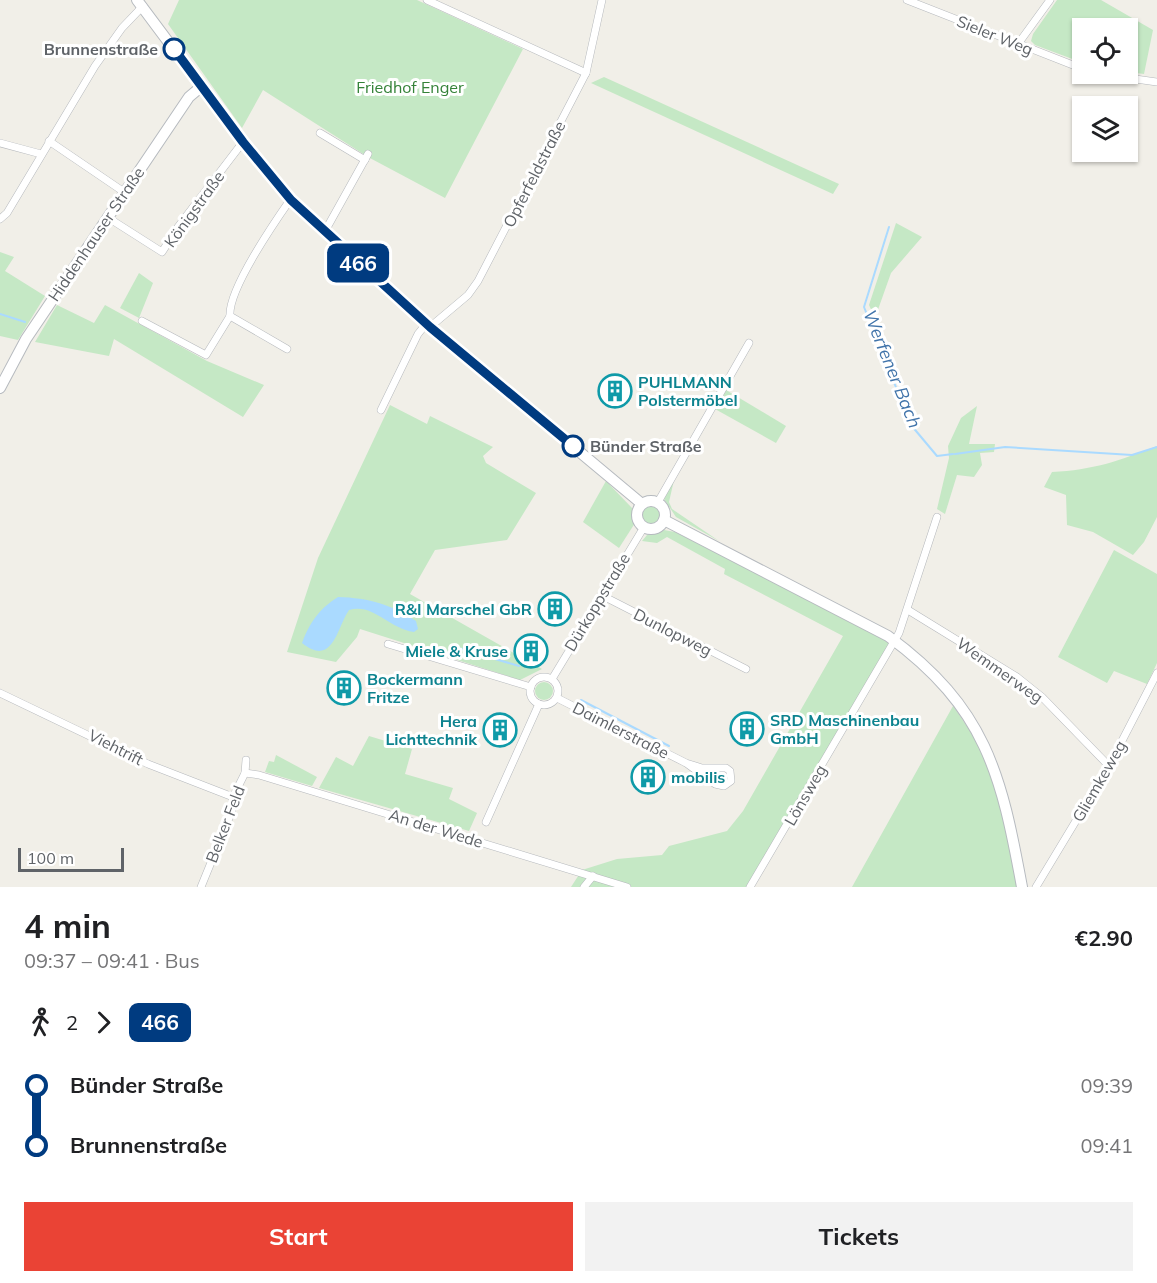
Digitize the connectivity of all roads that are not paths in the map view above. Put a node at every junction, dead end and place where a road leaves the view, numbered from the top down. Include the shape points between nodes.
1 (427, 0) edge
2 (602, 0) edge
3 (907, 0) edge
4 (934, 0) edge
5 (1050, 0) edge
6 (140, 3) edge
7 (934, 11) junction
8 (1018, 44) junction
9 (1072, 65) edge
10 (586, 73) junction
11 (1138, 79) edge
12 (1157, 82) edge
13 (202, 86) junction
14 (320, 133) dead end
15 (49, 141) junction
16 (243, 142) junction
17 (0, 143) edge
18 (41, 154) junction
19 (124, 192) junction
20 (291, 200) junction
21 (107, 217) junction
22 (0, 219) edge
23 (324, 232) junction
24 (230, 316) junction
25 (142, 321) dead end
26 (428, 326) junction
27 (749, 343) dead end
28 (287, 349) dead end
29 (0, 388) edge
30 (381, 410) dead end
31 (658, 502) junction
32 (642, 504) junction
33 (937, 517) dead end
34 (664, 520) junction
35 (644, 527) junction
36 (601, 595) junction
37 (908, 610) junction
38 (895, 641) junction
39 (388, 644) dead end
40 (746, 669) dead end
41 (1157, 673) edge
42 (552, 679) junction
43 (531, 687) junction
44 (0, 693) edge
45 (557, 698) junction
46 (539, 704) junction
47 (246, 760) dead end
48 (686, 763) junction
49 (1109, 766) junction
50 (244, 773) junction
51 (233, 797) junction
52 (486, 822) dead end
53 (593, 876) junction
54 (201, 887) edge
55 (584, 887) edge
56 (627, 887) edge
57 (750, 887) edge
58 (1022, 887) edge
59 (1036, 887) edge

1 - 10 street
2 - 10 street, Opferfeldstraße
3 - 7 street, Sieler Weg
4 - 7 street
5 - 8 street
6 - 13 street
6 - 15 street
7 - 8 street, Sieler Weg
8 - 9 street, Sieler Weg
10 - 26 street, Opferfeldstraße via 478,281 468,295
11 - 12 street
13 - 16 street
13 - 19 street, Hiddenhauser Straße via 189,97
14 - 23 street via 366,157
15 - 18 street
15 - 19 street
16 - 20 street
16 - 21 street, Königstraße via 162,252
17 - 18 street
18 - 22 street
19 - 21 street, Hiddenhauser Straße
20 - 23 street
20 - 24 street via 242,279 229,305
21 - 29 street, Hiddenhauser Straße via 26,339
23 - 26 street
24 - 25 street via 206,355
24 - 28 street
26 - 30 street via 418,334
26 - 32 street
27 - 31 street
31 - 32 street
31 - 34 street
32 - 35 street via 637,516
33 - 37 street, Lönsweg
34 - 35 street via 653,528
34 - 38 street
35 - 36 street, Dürkoppstraße
36 - 40 street, Dunlopweg
36 - 42 street, Dürkoppstraße
37 - 38 street, Lönsweg
37 - 49 street, Wemmerweg via 1017,677 1042,697
38 - 57 street, Lönsweg
38 - 58 street via 935,673 984,743 1009,816
39 - 43 street
41 - 49 street, Gliemkeweg
42 - 43 street via 539,678
42 - 45 street via 557,685
43 - 46 street via 531,695
44 - 51 street, Viehtrift via 148,764
45 - 46 street via 551,704
45 - 48 street, Daimlerstraße
46 - 52 street
47 - 50 street, Belker Feld
48 - 48 street, Daimlerstraße via 715,784 724,786 731,780 726,768
49 - 59 street, Gliemkeweg
50 - 51 street, Belker Feld
50 - 53 street, An der Wede
51 - 54 street, Belker Feld via 232,811
53 - 55 street
53 - 56 street, An der Wede

